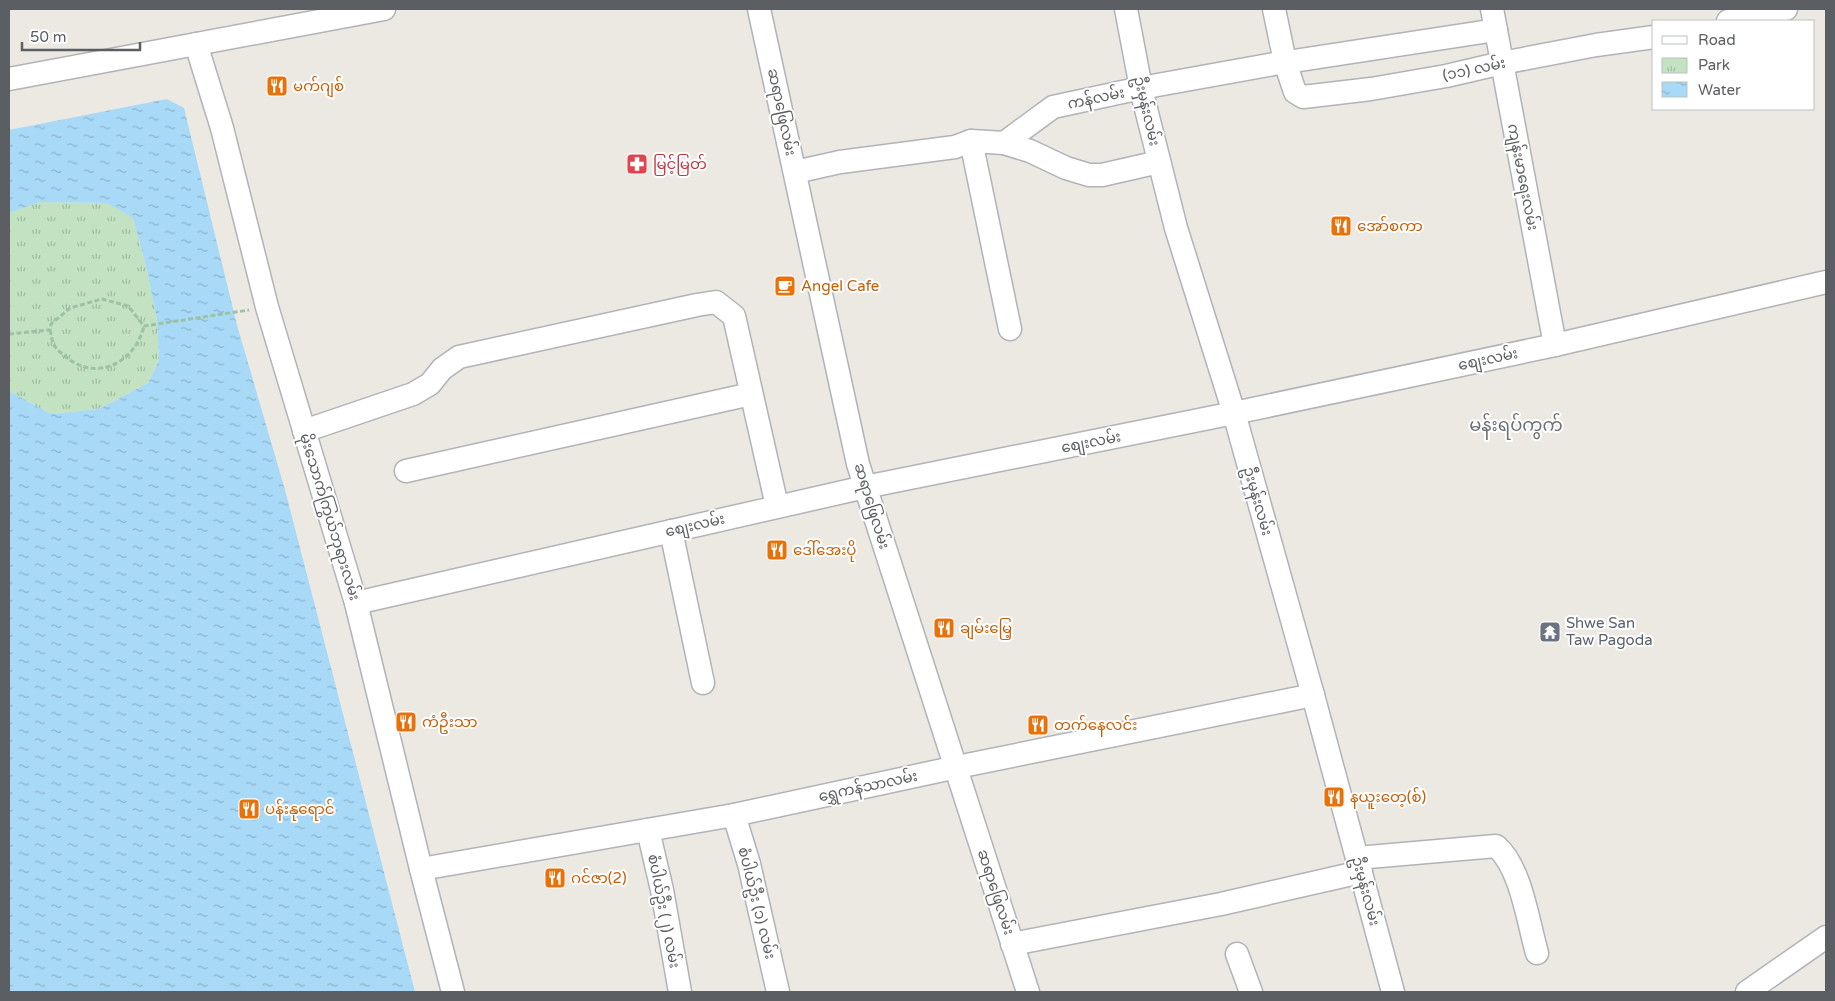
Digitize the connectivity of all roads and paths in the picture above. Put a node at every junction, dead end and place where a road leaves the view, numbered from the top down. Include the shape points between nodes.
1 (380, 9) edge
2 (759, 9) edge
3 (1126, 9) edge
4 (1274, 9) edge
5 (1786, 9) edge
6 (1494, 20) edge
7 (1733, 20) edge
8 (1652, 37) edge
9 (196, 44) junction
10 (1285, 62) junction
11 (1502, 63) junction
12 (9, 79) edge
13 (1141, 88) junction
14 (971, 141) junction
15 (1004, 143) junction
16 (1159, 162) junction
17 (795, 172) junction
18 (1826, 282) edge
19 (238, 311) dead end
20 (144, 326) junction
21 (1010, 329) dead end
22 (50, 330) junction
23 (9, 334) edge
24 (1555, 345) junction
25 (751, 394) junction
26 (1234, 413) junction
27 (304, 431) junction
28 (406, 471) dead end
29 (865, 486) junction
30 (777, 506) junction
31 (671, 531) junction
32 (356, 602) junction
33 (703, 683) dead end
34 (1313, 695) junction
35 (957, 767) junction
36 (734, 815) junction
37 (648, 830) junction
38 (1359, 865) junction
39 (421, 869) junction
40 (1826, 937) edge
41 (1012, 944) junction
42 (1537, 953) dead end
43 (1238, 954) dead end
44 (453, 992) edge
45 (680, 992) edge
46 (778, 992) edge
47 (1028, 992) edge
48 (1251, 992) edge
49 (1393, 992) edge
50 (1747, 992) edge

1 - 9 street
2 - 17 street, ဆရာဖြေလမ်း
3 - 13 street, ဦးမှန်းလမ်း
4 - 10 street
5 - 7 street
6 - 10 street, ကန်လမ်း
6 - 11 street, ကျန်းမာရေးလမ်း
8 - 11 street, (၁၁) လမ်း
9 - 12 street
9 - 27 street, မိုးသောက်ကြွယ်ဘုရားလမ်း
10 - 11 street, (၁၁) လမ်း via 1294,92 1303,97 1371,89
10 - 13 street, ကန်လမ်း
11 - 24 street, ကျန်းမာရေးလမ်း
13 - 15 street, ကန်လမ်း via 1054,108
13 - 16 street, ဦးမှန်းလမ်း
14 - 15 street
14 - 17 street
14 - 21 street
15 - 16 street via 1089,175
16 - 26 street, ဦးမှန်းလမ်း via 1176,228
17 - 29 street, ဆရာဖြေလမ်း via 843,400
18 - 24 street, စျေးလမ်း
19 - 20 path
20 - 22 path via 128,306 102,299 70,308 51,324
20 - 22 path via 132,352 117,365 96,369 74,364 54,346
22 - 23 path
24 - 26 street, စျေးလမ်း
25 - 27 street via 734,316 716,302 459,357 442,369 430,384 413,394
25 - 28 street
25 - 30 street
26 - 29 street, စျေးလမ်း
26 - 34 street, ဦးမှန်းလမ်း
27 - 32 street, မိုးသောက်ကြွယ်ဘုရားလမ်း
29 - 30 street, စျေးလမ်း
29 - 35 street, ဆရာဖြေလမ်း
30 - 31 street, စျေးလမ်း
31 - 32 street, စျေးလမ်း
31 - 33 street
32 - 39 street, မိုးသောက်ကြွယ်ဘုရားလမ်း
34 - 35 street, ‌ရွှေကန်သာလမ်း
34 - 38 street, ဦးမှန်းလမ်း
35 - 36 street, ‌ရွှေကန်သာလမ်း
35 - 41 street, ဆရာဖြေလမ်း
36 - 37 street, ‌ရွှေကန်သာလမ်း
36 - 46 street, စံပါယ်ဦး (၁) လမ်း via 749,864
37 - 39 street, ‌ရွှေကန်သာလမ်း
37 - 45 street, စံပါယ်ဦး (၂) လမ်း
38 - 41 street via 1221,904
38 - 42 street via 1496,846 1505,853 1516,874
38 - 49 street, ဦးမှန်းလမ်း
39 - 44 street, မိုးသောက်ကြွယ်ဘုရားလမ်း
40 - 50 street
41 - 47 street, ဆရာဖြေလမ်း
43 - 48 street

